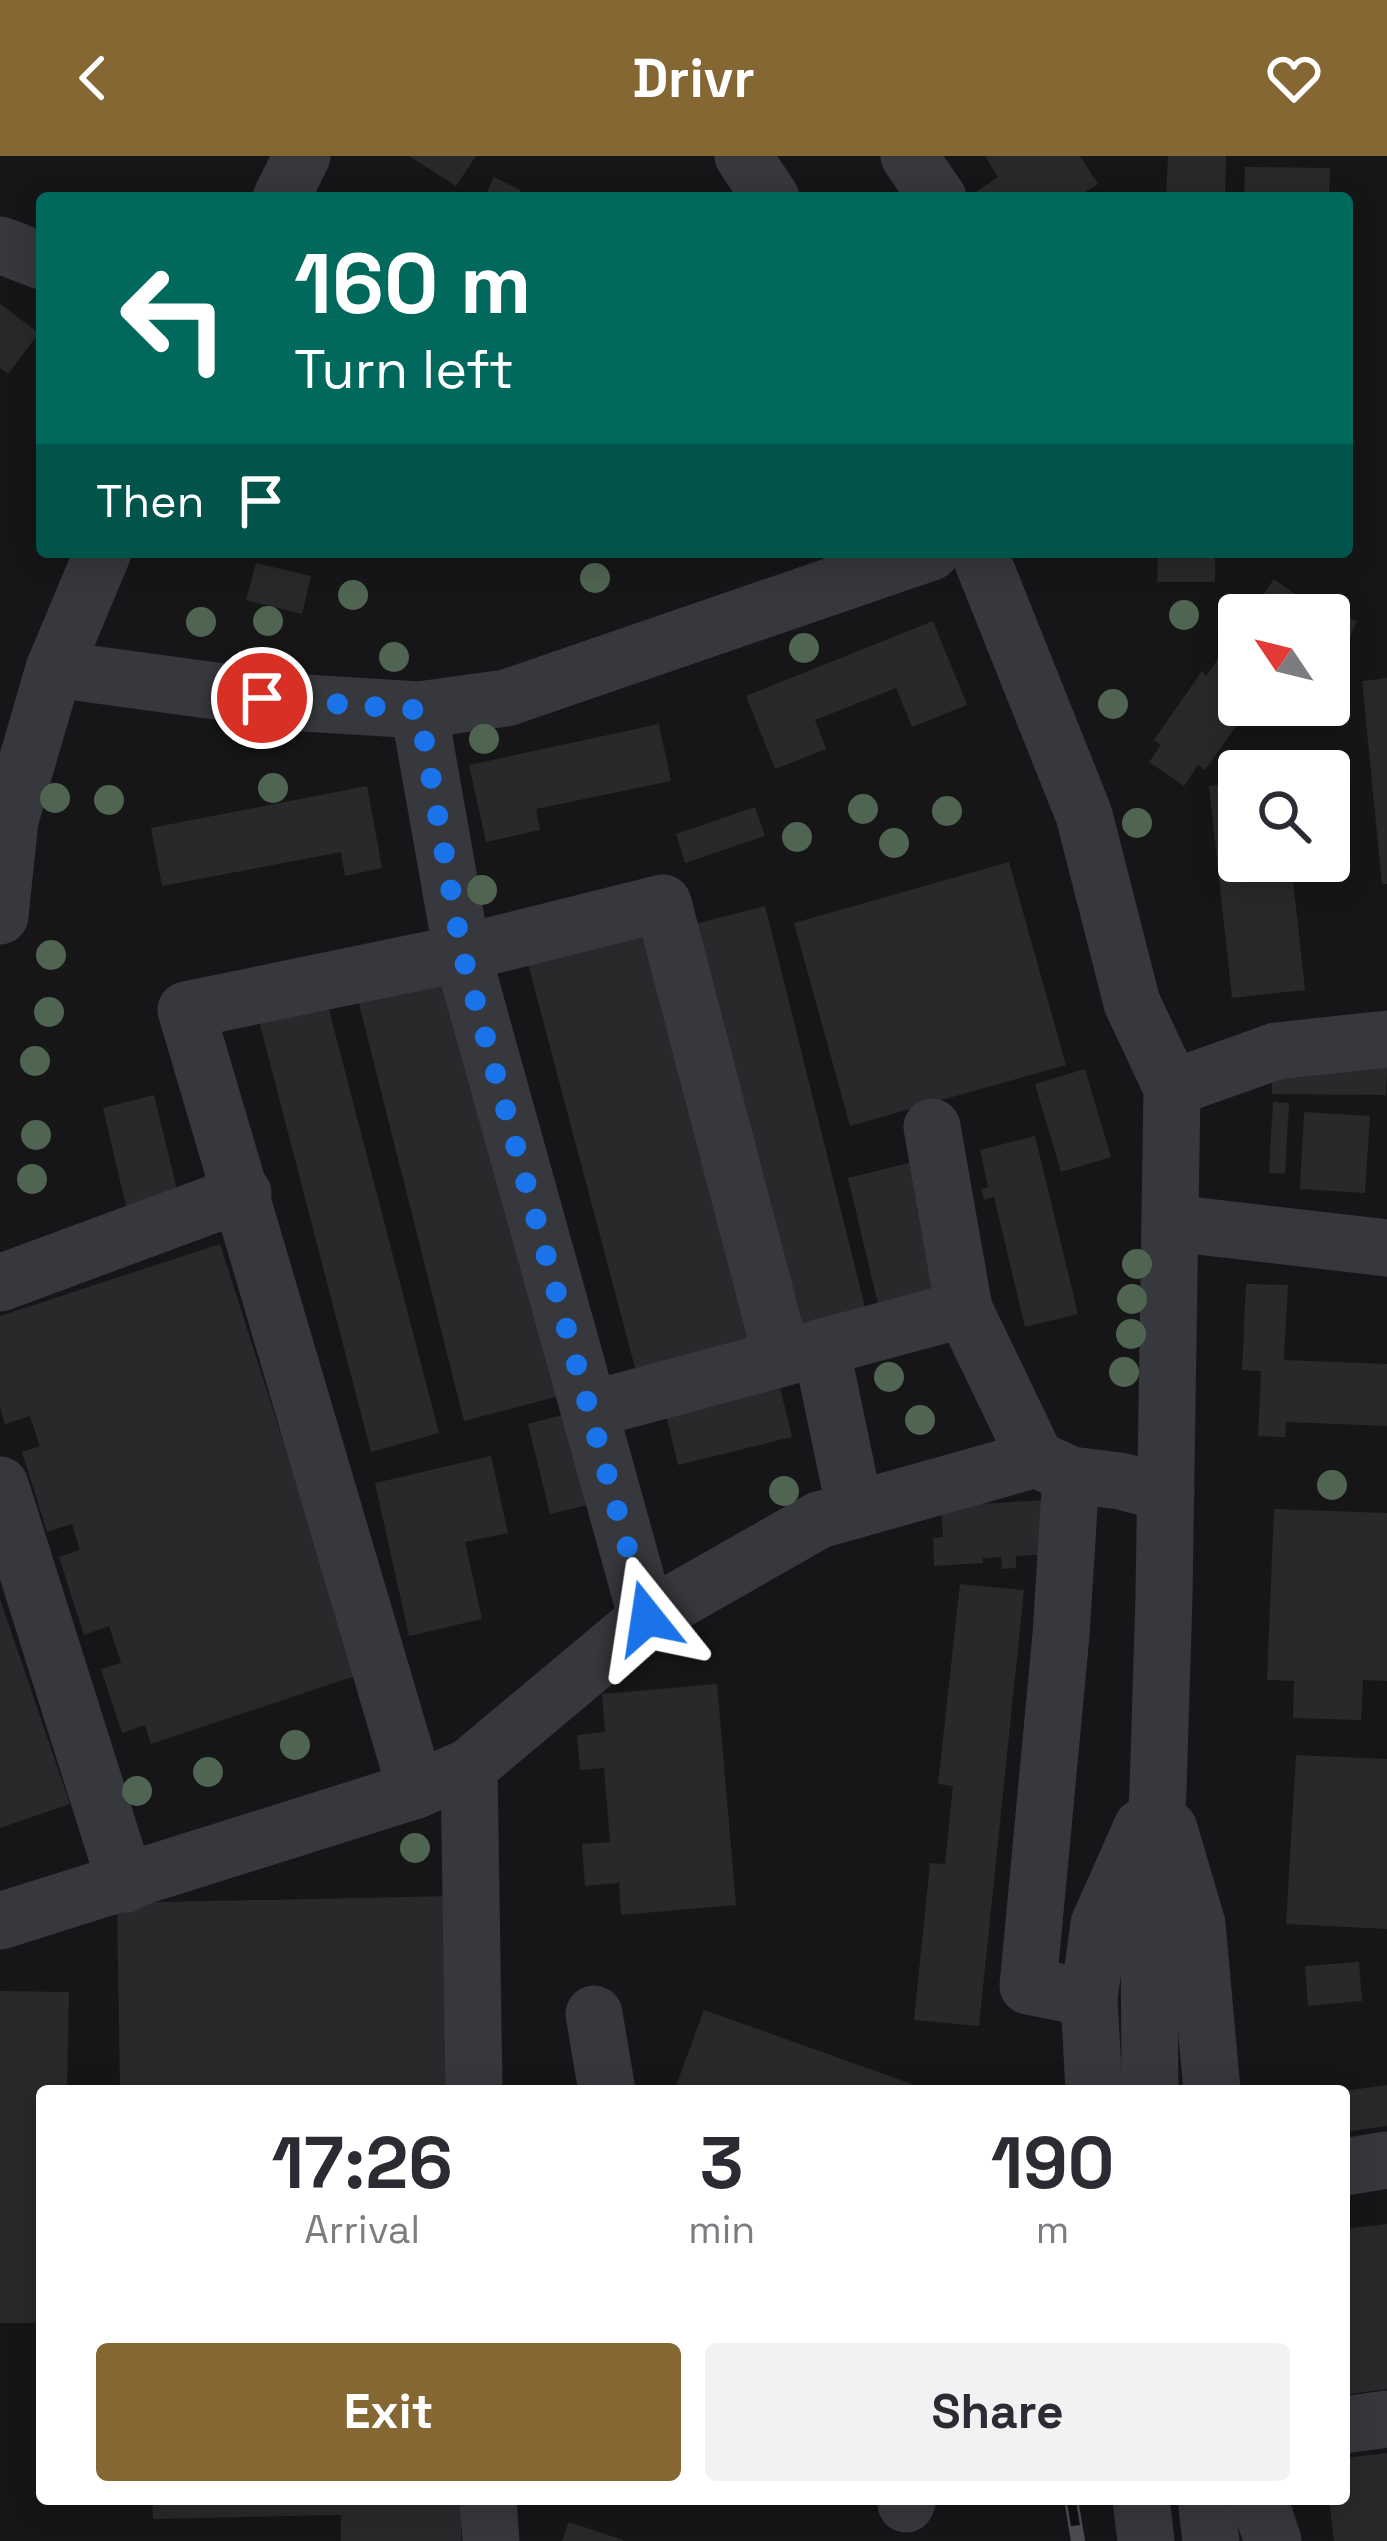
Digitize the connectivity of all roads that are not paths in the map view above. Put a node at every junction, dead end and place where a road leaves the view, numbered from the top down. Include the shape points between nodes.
1 (302, 156) edge
2 (743, 156) edge
3 (909, 156) edge
4 (284, 192) edge
5 (767, 192) edge
6 (934, 192) edge
7 (0, 245) edge
8 (36, 259) edge
9 (100, 558) edge
10 (914, 558) edge
11 (981, 558) edge
12 (31, 692) edge
13 (419, 710) junction
14 (5, 818) edge
15 (0, 916) edge
16 (462, 953) junction
17 (1387, 1040) edge
18 (1172, 1088) junction
19 (932, 1126) dead end
20 (243, 1193) junction
21 (1172, 1223) junction
22 (1387, 1248) edge
23 (0, 1283) edge
24 (964, 1309) junction
25 (802, 1353) junction
26 (589, 1411) junction
27 (1053, 1467) junction
28 (0, 1485) edge
29 (1166, 1493) junction
30 (855, 1510) junction
31 (647, 1618) junction
32 (469, 1767) junction
33 (416, 1790) junction
34 (1158, 1791) junction
35 (126, 1883) junction
36 (0, 1921) edge
37 (1089, 1998) junction
38 (594, 2014) dead end
39 (474, 2085) edge
40 (606, 2085) edge
41 (1094, 2085) edge
42 (1150, 2085) edge
43 (1211, 2085) edge
44 (1387, 2160) edge
45 (1350, 2166) edge
46 (1387, 2419) edge
47 (1350, 2424) edge
48 (488, 2505) edge
49 (1142, 2505) edge
50 (1207, 2505) edge
51 (1261, 2505) edge
52 (490, 2541) edge
53 (1146, 2541) edge
54 (1211, 2541) edge
55 (1273, 2541) edge

1 - 4 street
2 - 5 street
3 - 6 street
7 - 8 street
9 - 12 street
10 - 13 street via 506,698
11 - 18 street via 1084,815 1132,1003
12 - 13 street
12 - 14 street
13 - 16 street
14 - 15 street
16 - 20 street via 186,1010
16 - 25 street via 663,903
16 - 26 street
17 - 18 street via 1276,1051
18 - 21 street
19 - 24 street
20 - 23 street
20 - 33 street
21 - 22 street
21 - 29 street
24 - 25 street
24 - 27 street
25 - 26 street
25 - 30 street
26 - 31 street
27 - 29 street
27 - 30 street
27 - 37 street via 1061,1635 1028,1986
28 - 35 street
29 - 34 street
30 - 31 street via 818,1520
31 - 32 street
32 - 33 street
32 - 39 street
33 - 35 street
34 - 37 street via 1100,1924
34 - 42 street
34 - 43 street via 1197,1924
35 - 36 street
37 - 41 street
38 - 40 street
44 - 45 street
46 - 47 street
48 - 52 street
49 - 53 street
50 - 54 street
51 - 55 street

